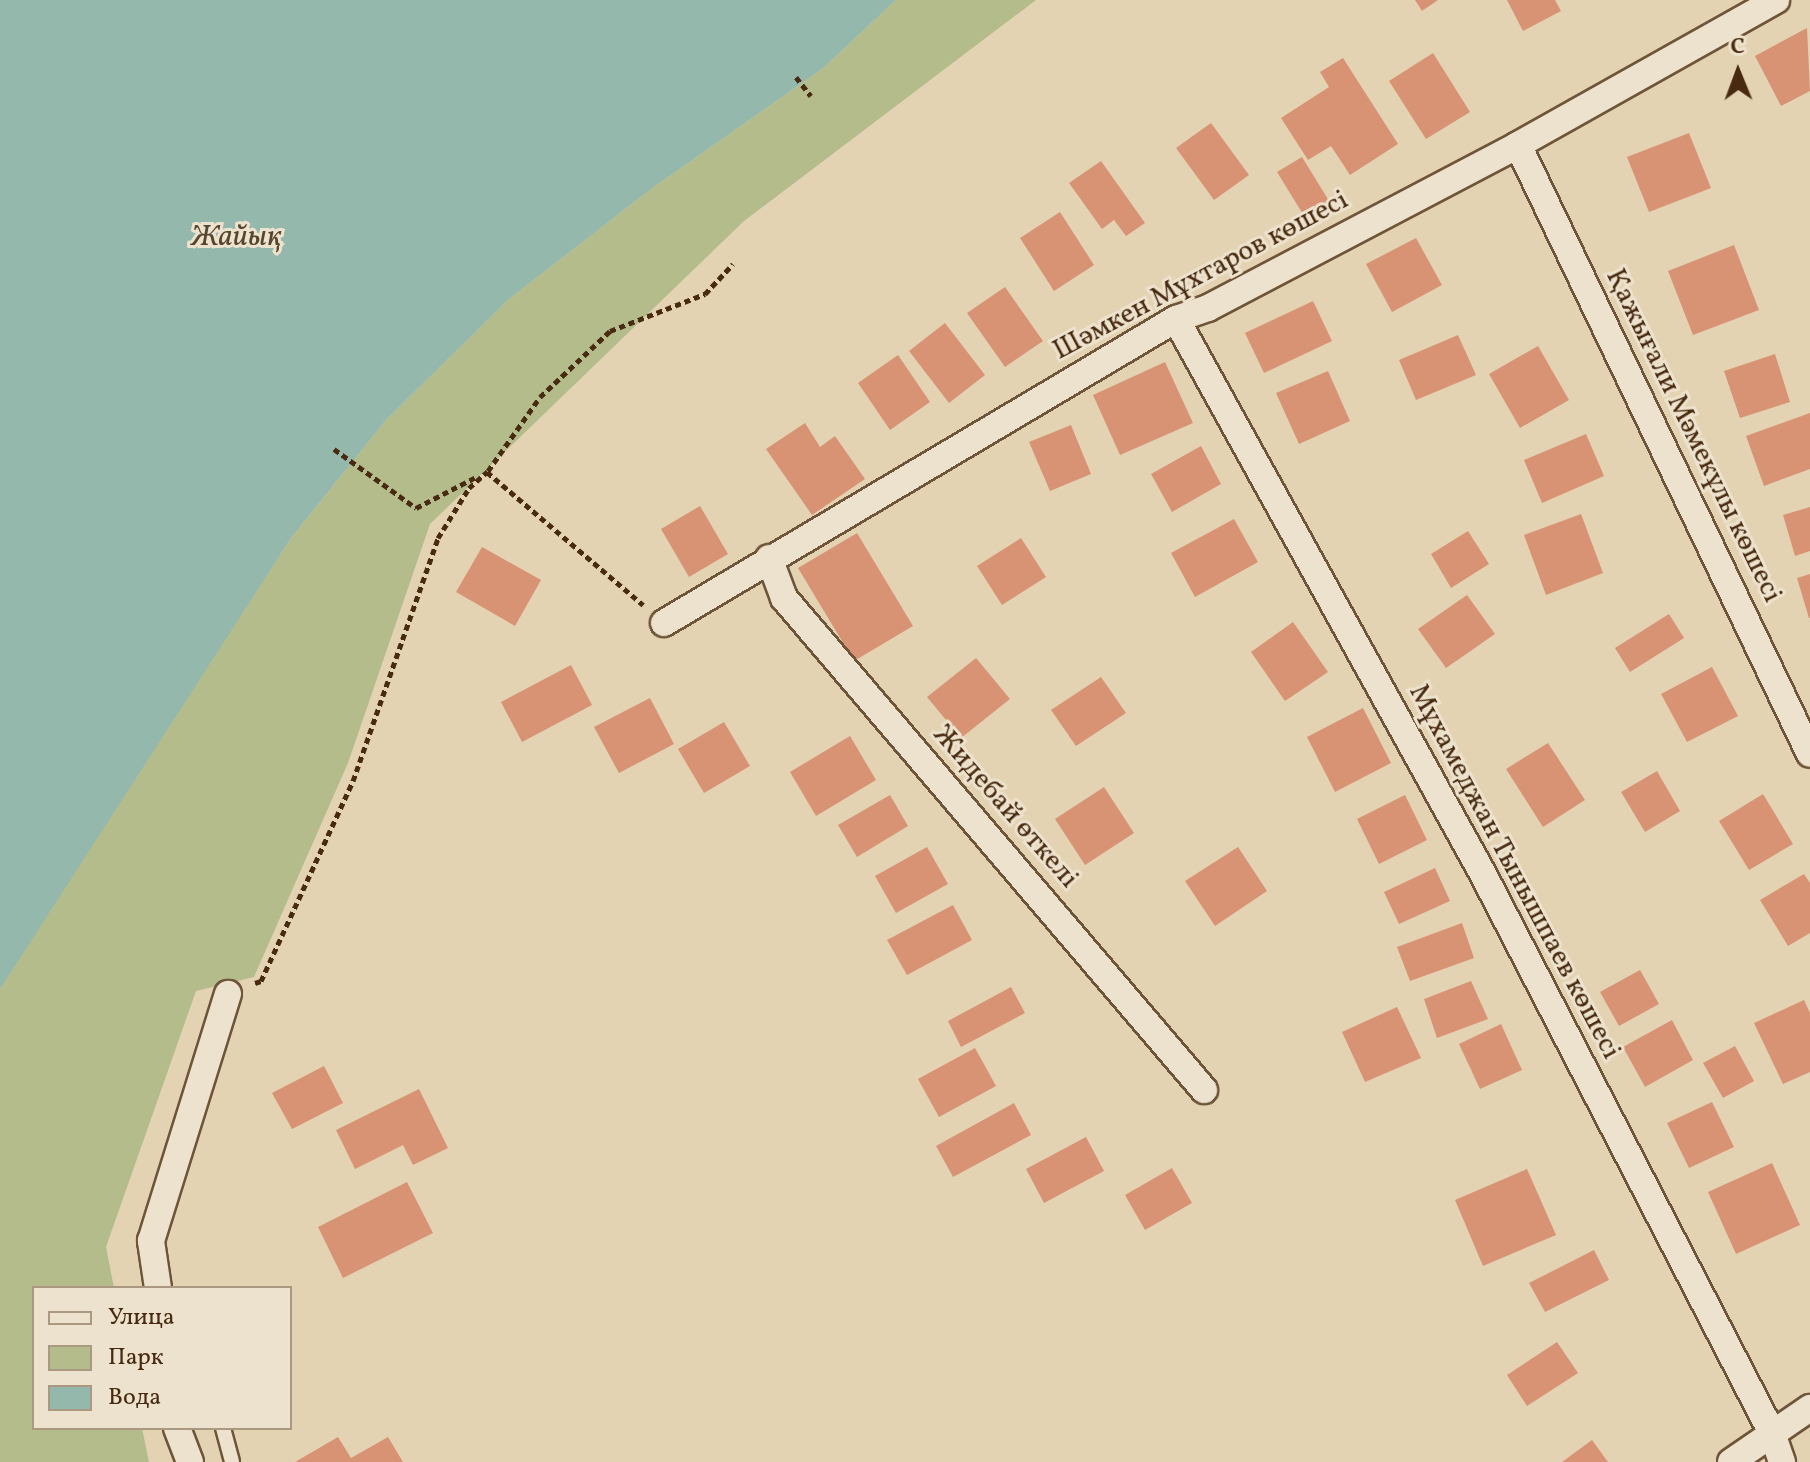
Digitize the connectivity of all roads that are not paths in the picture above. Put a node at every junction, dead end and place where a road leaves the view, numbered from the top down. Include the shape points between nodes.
1 (1776, 0) edge
2 (1518, 145) junction
3 (1176, 319) junction
4 (769, 558) junction
5 (664, 623) road end
6 (1810, 754) edge
7 (228, 994) road end
8 (1204, 1090) dead end
9 (158, 1286) edge
10 (1810, 1408) edge
11 (178, 1430) edge
12 (224, 1430) edge
13 (1772, 1433) junction
14 (190, 1462) edge
15 (232, 1462) edge
16 (1731, 1462) edge
17 (1782, 1462) edge

1 - 2 street, Шәмкен Мұхтаров көшесі
2 - 3 street, Шәмкен Мұхтаров көшесі via 1208,308
2 - 6 street, Қажығали Мәмекұлы көшесі
3 - 4 street, Шәмкен Мұхтаров көшесі
3 - 13 street, Мұхамеджан Тынышпаев көшесі via 1483,874
4 - 5 street, Шәмкен Мұхтаров көшесі
4 - 8 street, Жидебай өткелі via 784,598
7 - 9 street via 151,1241
10 - 13 street
11 - 14 street
12 - 15 lane
13 - 16 street
13 - 17 street, Мұхамеджан Тынышпаев көшесі

